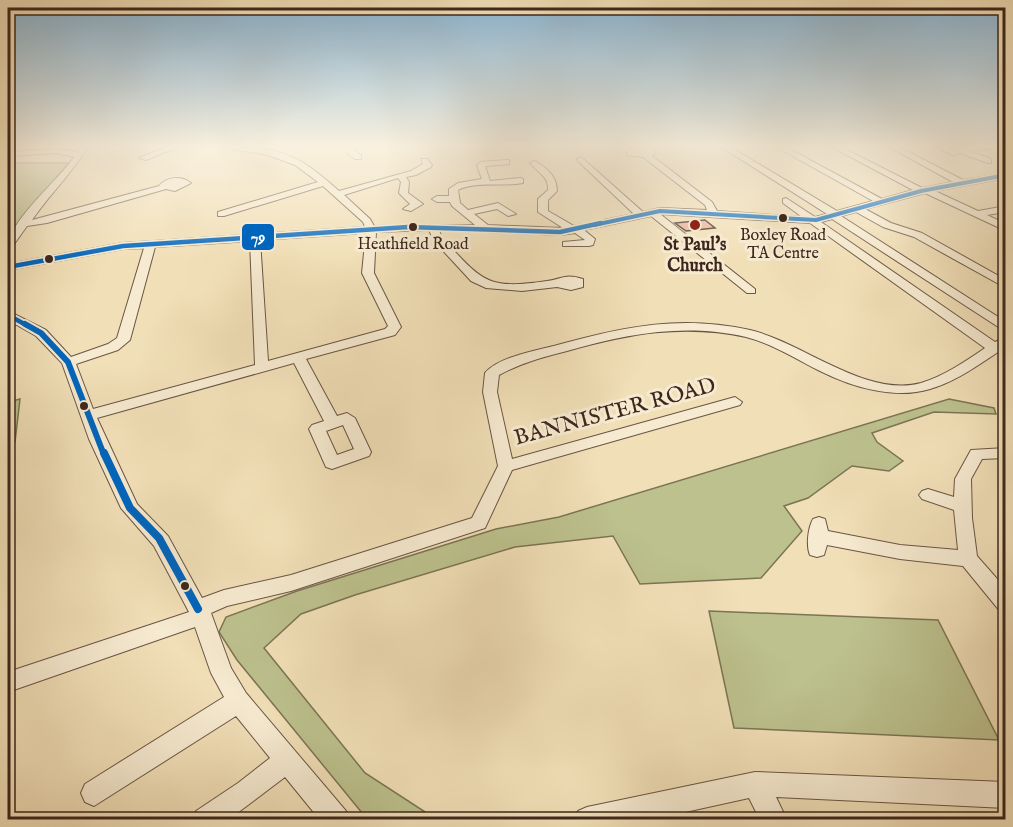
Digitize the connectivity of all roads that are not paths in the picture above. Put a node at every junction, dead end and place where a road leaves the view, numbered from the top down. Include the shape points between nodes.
1 (325, 183) edge
2 (56, 184) edge
3 (323, 184) edge
4 (373, 184) edge
5 (404, 184) edge
6 (471, 184) edge
7 (552, 184) edge
8 (607, 184) edge
9 (682, 184) edge
10 (784, 184) edge
11 (847, 184) edge
12 (909, 184) edge
13 (958, 184) edge
14 (164, 187) dead end
15 (924, 191) junction
16 (338, 194) junction
17 (498, 194) dead end
18 (437, 199) dead end
19 (454, 199) junction
20 (786, 201) dead end
21 (881, 202) junction
22 (498, 206) junction
23 (408, 209) dead end
24 (857, 209) junction
25 (1005, 209) edge
26 (652, 212) junction
27 (466, 213) junction
28 (221, 214) dead end
29 (511, 214) dead end
30 (640, 214) junction
31 (713, 214) junction
32 (978, 214) junction
33 (835, 215) junction
34 (816, 220) junction
35 (23, 224) junction
36 (432, 227) junction
37 (485, 228) junction
38 (1005, 228) edge
39 (371, 230) junction
40 (574, 230) junction
41 (255, 238) junction
42 (567, 244) dead end
43 (8, 245) edge
44 (150, 245) junction
45 (8, 267) edge
46 (560, 283) dead end
47 (1005, 285) edge
48 (751, 291) dead end
49 (8, 315) edge
50 (1005, 328) edge
51 (1000, 344) edge
52 (298, 357) junction
53 (68, 362) junction
54 (262, 368) junction
55 (735, 402) dead end
56 (89, 415) junction
57 (333, 423) dead end
58 (1005, 453) edge
59 (506, 466) junction
60 (928, 495) dead end
61 (963, 506) junction
62 (818, 537) dead end
63 (968, 559) junction
64 (1005, 604) edge
65 (200, 613) junction
66 (8, 682) edge
67 (238, 700) junction
68 (286, 760) junction
69 (755, 784) junction
70 (94, 793) dead end
71 (1005, 795) edge
72 (205, 819) edge
73 (338, 819) edge
74 (586, 819) edge
75 (774, 819) edge

1 - 16 street
2 - 35 street
3 - 28 street
4 - 16 street
5 - 23 street via 404,194 418,204
6 - 19 street via 453,189
7 - 40 street via 552,191 543,199 543,212
8 - 30 street
9 - 31 street via 709,204
10 - 33 street
11 - 21 street
12 - 15 street
13 - 15 street
14 - 35 street
15 - 21 street
15 - 32 street
16 - 39 street via 368,221
17 - 22 street via 502,202
18 - 19 street
19 - 27 street
20 - 34 street
21 - 24 street
22 - 27 street
22 - 29 street
24 - 33 street
24 - 47 street via 918,235
25 - 32 street
26 - 30 street
26 - 31 street
26 - 48 street
27 - 37 street
30 - 40 street
31 - 34 street
32 - 38 street
33 - 34 street
33 - 50 street
34 - 51 street
35 - 43 street
36 - 37 street
36 - 39 street
36 - 46 street via 475,279 490,286 522,288
37 - 40 street
39 - 41 street
39 - 52 street via 368,273 395,327 390,332
40 - 42 street via 590,239 589,243
41 - 44 street
41 - 54 street
44 - 45 street via 102,249
44 - 53 street via 123,340
49 - 53 street via 41,333
51 - 59 street via 931,384 902,388 848,378 778,344 739,332 684,328 620,333 515,361 492,373 490,392
52 - 54 street
52 - 57 street
53 - 56 street
54 - 56 street
55 - 59 street, BANNISTER ROAD
56 - 65 street via 130,508 159,538
58 - 61 street via 977,454 963,479
59 - 65 street via 479,523 291,583 224,598
60 - 61 street
61 - 63 street
62 - 63 street
63 - 64 street
65 - 66 street
65 - 67 street via 222,673
67 - 68 street
67 - 70 street
68 - 72 street
68 - 73 street
69 - 71 street
69 - 74 street
69 - 75 street

